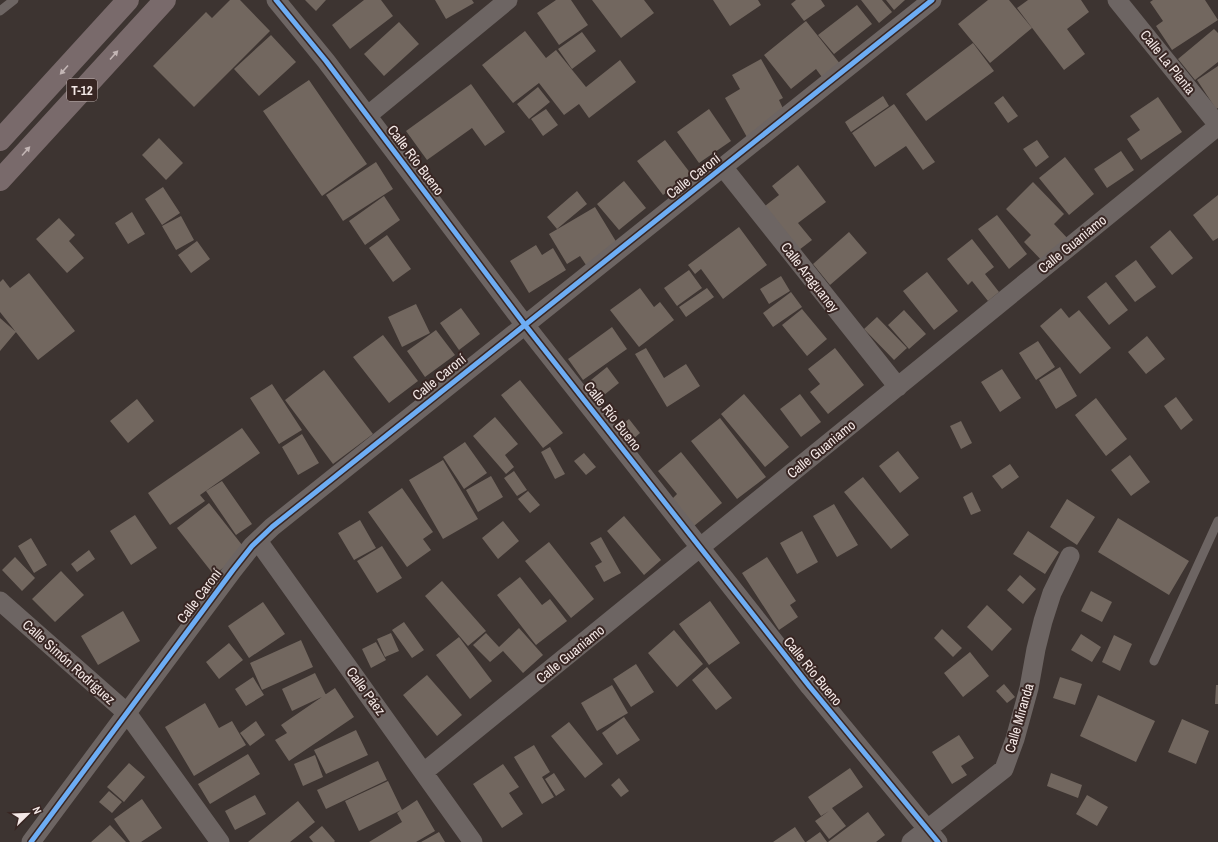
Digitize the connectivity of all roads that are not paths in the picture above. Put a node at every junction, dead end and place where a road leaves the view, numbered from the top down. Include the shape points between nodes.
1 (14, 0) edge
2 (128, 0) edge
3 (165, 0) edge
4 (276, 0) edge
5 (508, 0) edge
6 (932, 0) edge
7 (1117, 0) edge
8 (0, 11) edge
9 (367, 116) junction
10 (1218, 125) edge
11 (0, 140) edge
12 (723, 167) junction
13 (0, 180) edge
14 (525, 324) junction
15 (898, 386) junction
16 (1218, 521) edge
17 (258, 540) junction
18 (700, 547) junction
19 (1070, 556) dead end
20 (0, 600) edge
21 (1154, 661) dead end
22 (126, 714) junction
23 (424, 772) junction
24 (933, 836) edge
25 (31, 842) edge
26 (220, 842) edge
27 (473, 842) edge
28 (911, 842) edge

1 - 8 lane
2 -> 11 highway, T-12
13 -> 3 highway, T-12
4 - 9 street, Calle Río Bueno via 326,60
5 - 9 street
6 - 12 street, Calle Caroní
7 - 10 street, Calle La Planta
9 - 14 street, Calle Río Bueno
10 - 15 street, Calle Guaniamo
12 - 14 street, Calle Caroní
12 - 15 street, Calle Araguaney
14 - 17 street, Calle Caroní
14 - 18 street, Calle Río Bueno
15 - 18 street, Calle Guaniamo
16 - 21 lane
17 - 22 street, Calle Caroní
17 - 23 street, Calle Páez
18 - 23 street, Calle Guaniamo
18 - 24 street, Calle Río Bueno via 810,687
19 - 24 street, Calle Miranda via 1052,593 1043,621 1027,696 1004,769
20 - 22 street, Calle Simón Rodríguez
22 - 25 street, Calle Caroní
22 - 26 street, Calle Simón Rodríguez
23 - 27 street, Calle Páez
24 - 28 street, Calle Miranda

